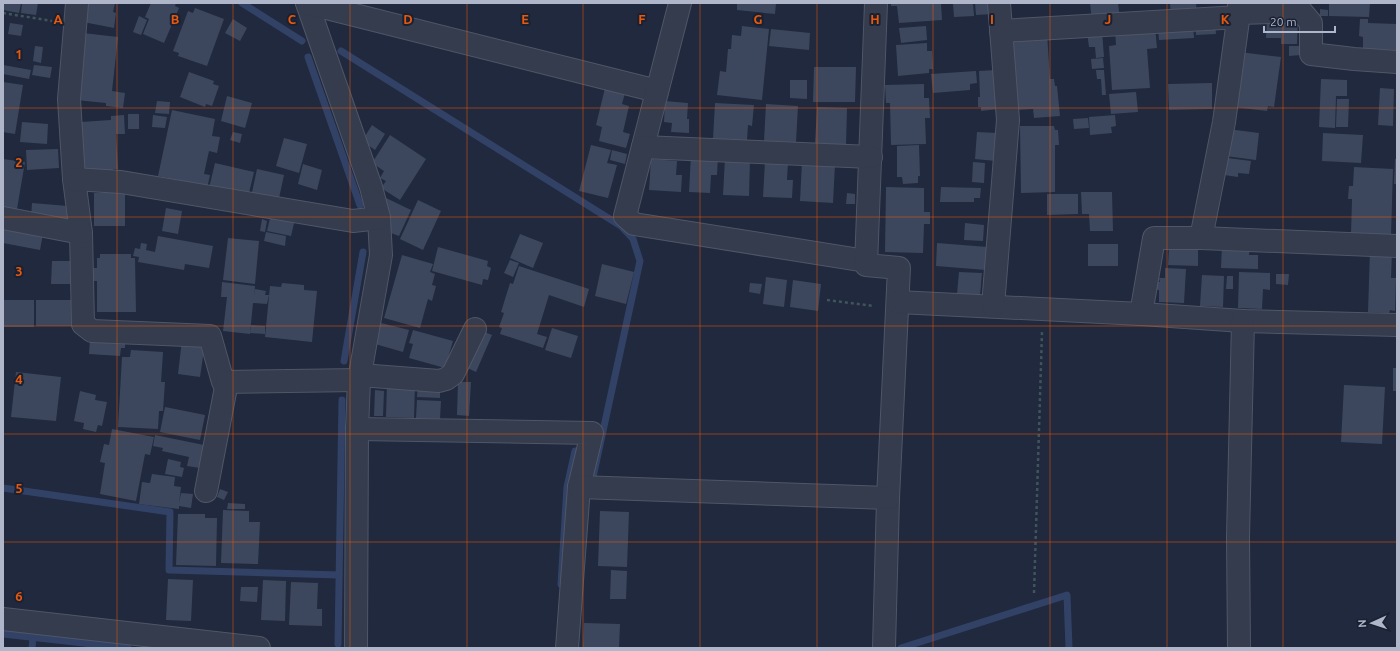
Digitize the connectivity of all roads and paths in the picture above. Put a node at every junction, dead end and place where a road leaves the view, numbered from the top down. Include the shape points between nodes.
1 (77, 3) edge
2 (307, 3) edge
3 (680, 3) edge
4 (876, 3) edge
5 (999, 3) edge
6 (1239, 11) edge
7 (3, 13) edge
8 (75, 25) junction
9 (1001, 31) junction
10 (1397, 62) edge
11 (657, 92) junction
12 (643, 147) junction
13 (871, 157) junction
14 (74, 179) junction
15 (3, 218) edge
16 (379, 218) junction
17 (81, 233) junction
18 (1201, 238) junction
19 (1397, 246) edge
20 (866, 261) junction
21 (827, 300) dead end
22 (897, 306) junction
23 (993, 306) junction
24 (1042, 309) junction
25 (1141, 314) junction
26 (1243, 321) junction
27 (1397, 325) edge
28 (475, 329) dead end
29 (360, 377) junction
30 (227, 382) junction
31 (357, 429) junction
32 (579, 487) junction
33 (206, 491) dead end
34 (888, 498) junction
35 (1034, 593) dead end
36 (3, 619) edge
37 (259, 648) edge
38 (356, 648) edge
39 (567, 648) edge
40 (884, 648) edge
41 (1239, 648) edge

1 - 8 street
2 - 11 street
2 - 16 street via 371,187
3 - 11 street
4 - 13 street
5 - 9 street
6 - 9 street
6 - 10 street via 1301,11 1311,23 1311,54
6 - 18 street via 1224,122
7 - 8 path
8 - 14 street via 69,99
9 - 23 street via 1008,120
11 - 12 street
12 - 13 street
12 - 20 street via 625,216 634,224
13 - 20 street
14 - 16 street via 121,182 353,221
14 - 17 street
15 - 17 street
16 - 29 street via 381,255
17 - 30 street via 83,324 92,331 210,336 223,382
18 - 19 street
18 - 25 street via 1154,238
20 - 22 street via 866,265 899,268
21 - 22 path
22 - 23 street
22 - 34 street
23 - 24 street
24 - 25 street
24 - 35 path
25 - 26 street
26 - 27 street
26 - 41 street via 1238,537
28 - 29 street via 453,374 446,379 439,381
29 - 30 street
29 - 31 street
30 - 33 street
31 - 32 street via 592,433
31 - 38 street
32 - 34 street
32 - 39 street
34 - 40 street
36 - 37 street

